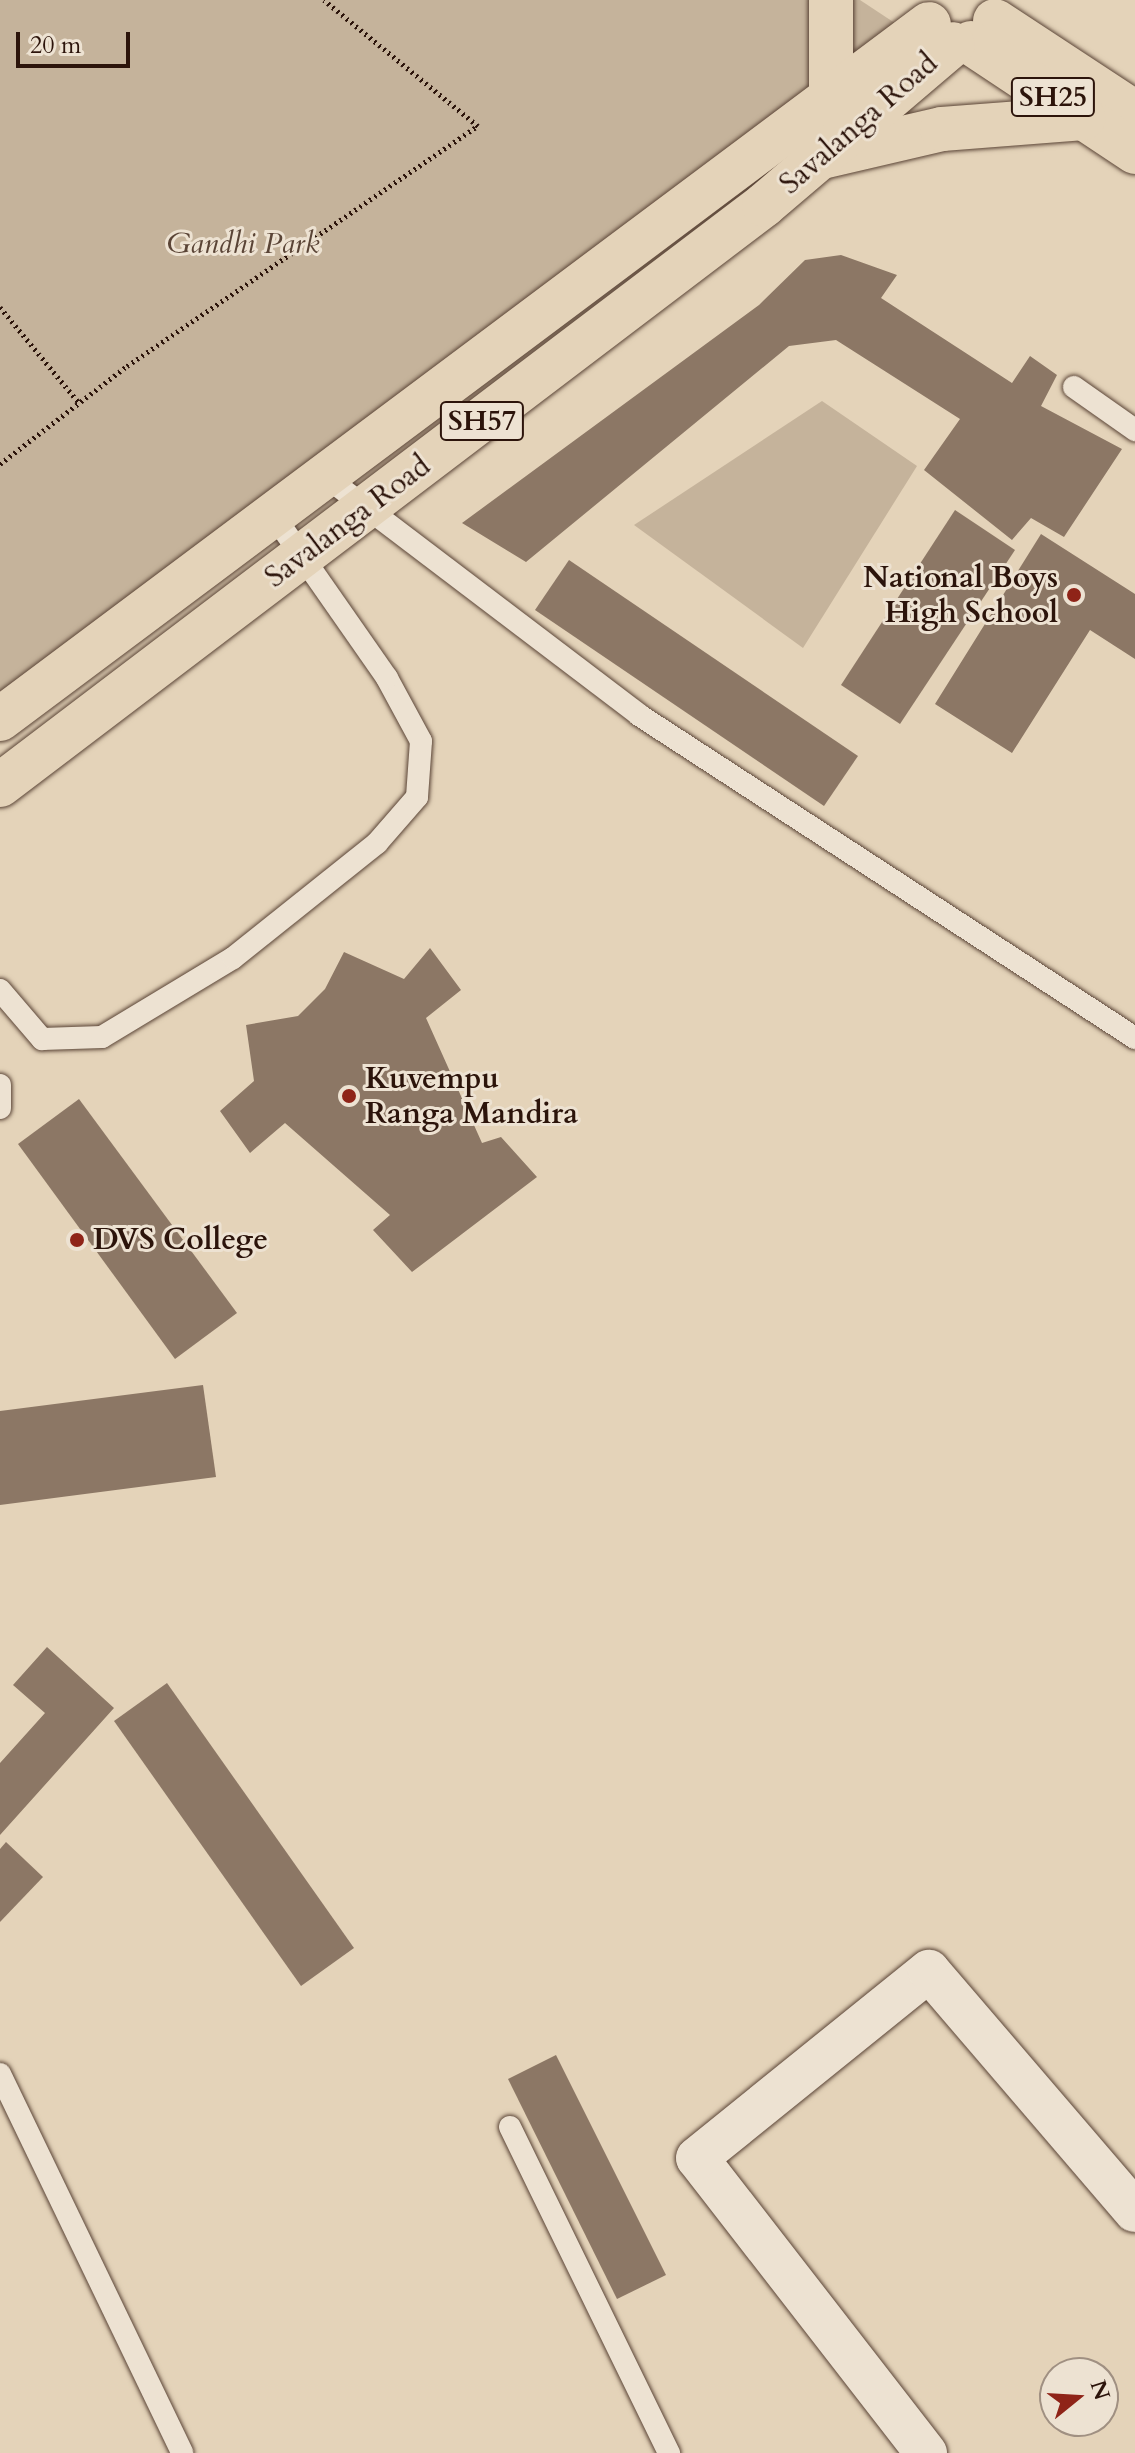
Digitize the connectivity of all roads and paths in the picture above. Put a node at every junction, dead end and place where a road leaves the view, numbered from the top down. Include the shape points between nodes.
1 (324, 0) edge
2 (831, 0) edge
3 (961, 16) edge
4 (831, 96) junction
5 (1135, 113) edge
6 (1084, 118) junction
7 (1135, 152) edge
8 (821, 157) junction
9 (0, 307) edge
10 (1074, 387) dead end
11 (79, 403) junction
12 (1135, 430) edge
13 (0, 464) edge
14 (326, 477) junction
15 (362, 511) junction
16 (274, 516) junction
17 (303, 557) junction
18 (0, 719) edge
19 (0, 785) edge
20 (0, 990) edge
21 (1135, 1038) edge
22 (0, 1085) edge
23 (0, 1108) edge
24 (0, 2074) edge
25 (510, 2127) dead end
26 (1135, 2211) edge
27 (182, 2453) edge
28 (669, 2453) edge
29 (926, 2453) edge

1 - 11 path via 478,126
2 - 4 main road
3 - 4 main road, Savalanga Road / SH57
3 - 5 main road, SH25
3 - 6 main road, SH25
3 - 8 main road, Savalanga Road / SH57
4 - 14 main road, Savalanga Road / SH57 via 751,164
6 - 7 main road, SH25
6 - 8 main road via 942,129
8 - 15 main road, Savalanga Road / SH57
9 - 11 path
10 - 12 lane
11 - 13 path
14 - 15 lane
14 - 16 main road, Savalanga Road / SH57
15 - 17 main road, Savalanga Road / SH57
15 - 21 lane via 639,715
16 - 17 lane
16 - 18 main road, Savalanga Road / SH57
17 - 19 main road, Savalanga Road / SH57
17 - 20 lane via 421,741 417,797 377,843 233,958 102,1037 42,1039
22 - 23 lane
24 - 27 lane
25 - 28 lane
26 - 29 street via 929,1971 697,2158

